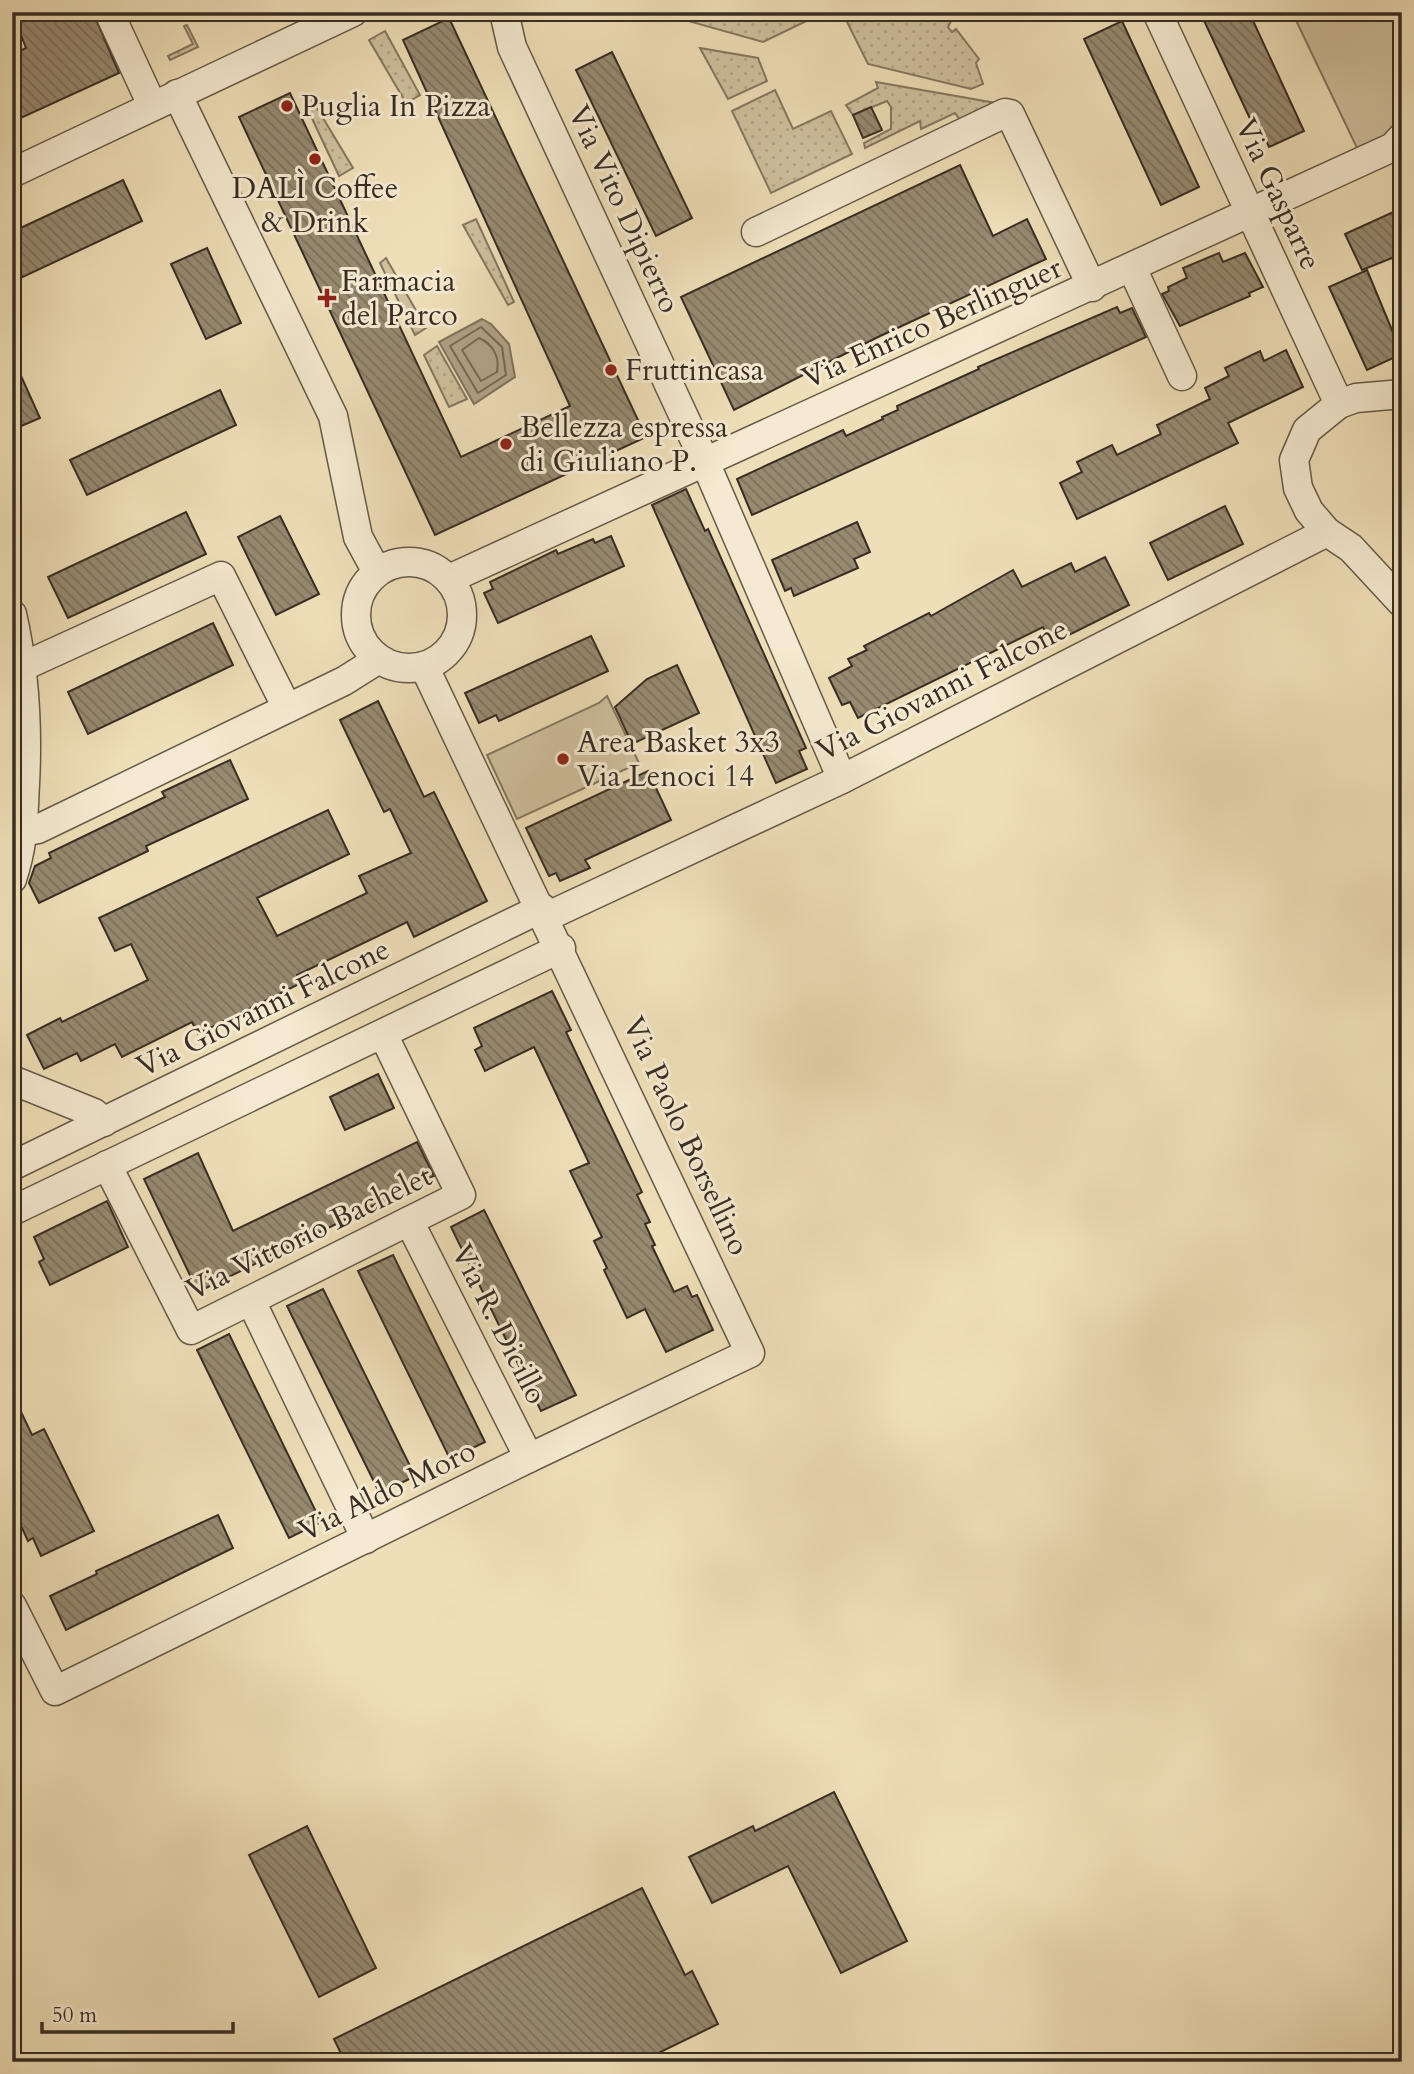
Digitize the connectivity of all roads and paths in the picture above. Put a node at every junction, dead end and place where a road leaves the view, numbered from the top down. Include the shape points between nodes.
1 (109, 12) edge
2 (353, 12) edge
3 (504, 12) edge
4 (1157, 12) edge
5 (164, 100) junction
6 (1402, 137) edge
7 (12, 173) edge
8 (1250, 213) junction
9 (756, 232) dead end
10 (1132, 268) junction
11 (1092, 287) junction
12 (1182, 376) dead end
13 (1402, 394) edge
14 (1339, 404) junction
15 (705, 461) junction
16 (1327, 531) junction
17 (377, 572) junction
18 (449, 579) junction
19 (1402, 603) edge
20 (12, 614) edge
21 (379, 659) junction
22 (424, 666) junction
23 (24, 667) junction
24 (287, 708) junction
25 (842, 779) junction
26 (16, 829) edge
27 (12, 878) edge
28 (544, 913) junction
29 (561, 948) junction
30 (383, 1034) junction
31 (12, 1080) edge
32 (104, 1122) junction
33 (107, 1165) junction
34 (12, 1166) edge
35 (12, 1211) edge
36 (409, 1221) junction
37 (251, 1301) junction
38 (750, 1353) joint
39 (529, 1458) junction
40 (366, 1539) junction
41 (12, 1606) edge

1 - 5 street
2 - 5 street
3 - 15 street, Via Vito Dipierro via 512,47
4 - 8 street, Via Gasparre
5 - 7 street
5 - 17 street via 333,416 358,537
6 - 8 street, Via Enrico Berlinguer via 1394,146
8 - 10 street, Via Enrico Berlinguer
8 - 14 street, Via Gasparre
9 - 11 street via 1005,113 1010,114
10 - 11 street, Via Enrico Berlinguer
10 - 12 street
11 - 15 street, Via Enrico Berlinguer
13 - 14 street
14 - 16 street via 1307,430 1294,460 1298,488
15 - 18 street, Via Enrico Berlinguer
15 - 25 street, Via Vito Dipierro
16 - 19 street via 1351,548
16 - 25 street, Via Giovanni Falcone
17 - 18 street via 406,561 437,569
17 - 21 street via 365,584 355,617 366,648
18 - 22 street via 459,594 461,629 441,659
20 - 23 street
21 - 22 street via 409,669
21 - 24 street
22 - 28 street, Via Paolo Borsellino
23 - 24 street via 221,576
23 - 26 street via 27,748
24 - 26 street via 38,829
25 - 28 street, Via Giovanni Falcone
26 - 27 street
28 - 29 street, Via Paolo Borsellino
28 - 32 street, Via Giovanni Falcone
29 - 30 street
29 - 38 street, Via Paolo Borsellino
30 - 33 street
30 - 36 street, Via Vittorio Bachelet via 461,1195
31 - 32 street via 94,1113
32 - 34 street, Via Giovanni Falcone
33 - 35 street
33 - 37 street, Via Vittorio Bachelet via 191,1330
36 - 37 street, Via Vittorio Bachelet
36 - 39 street, Via R. Dicillo
37 - 40 street
38 - 39 street, Via Aldo Moro
39 - 40 street, Via Aldo Moro
40 - 41 street, Via Aldo Moro via 55,1691

